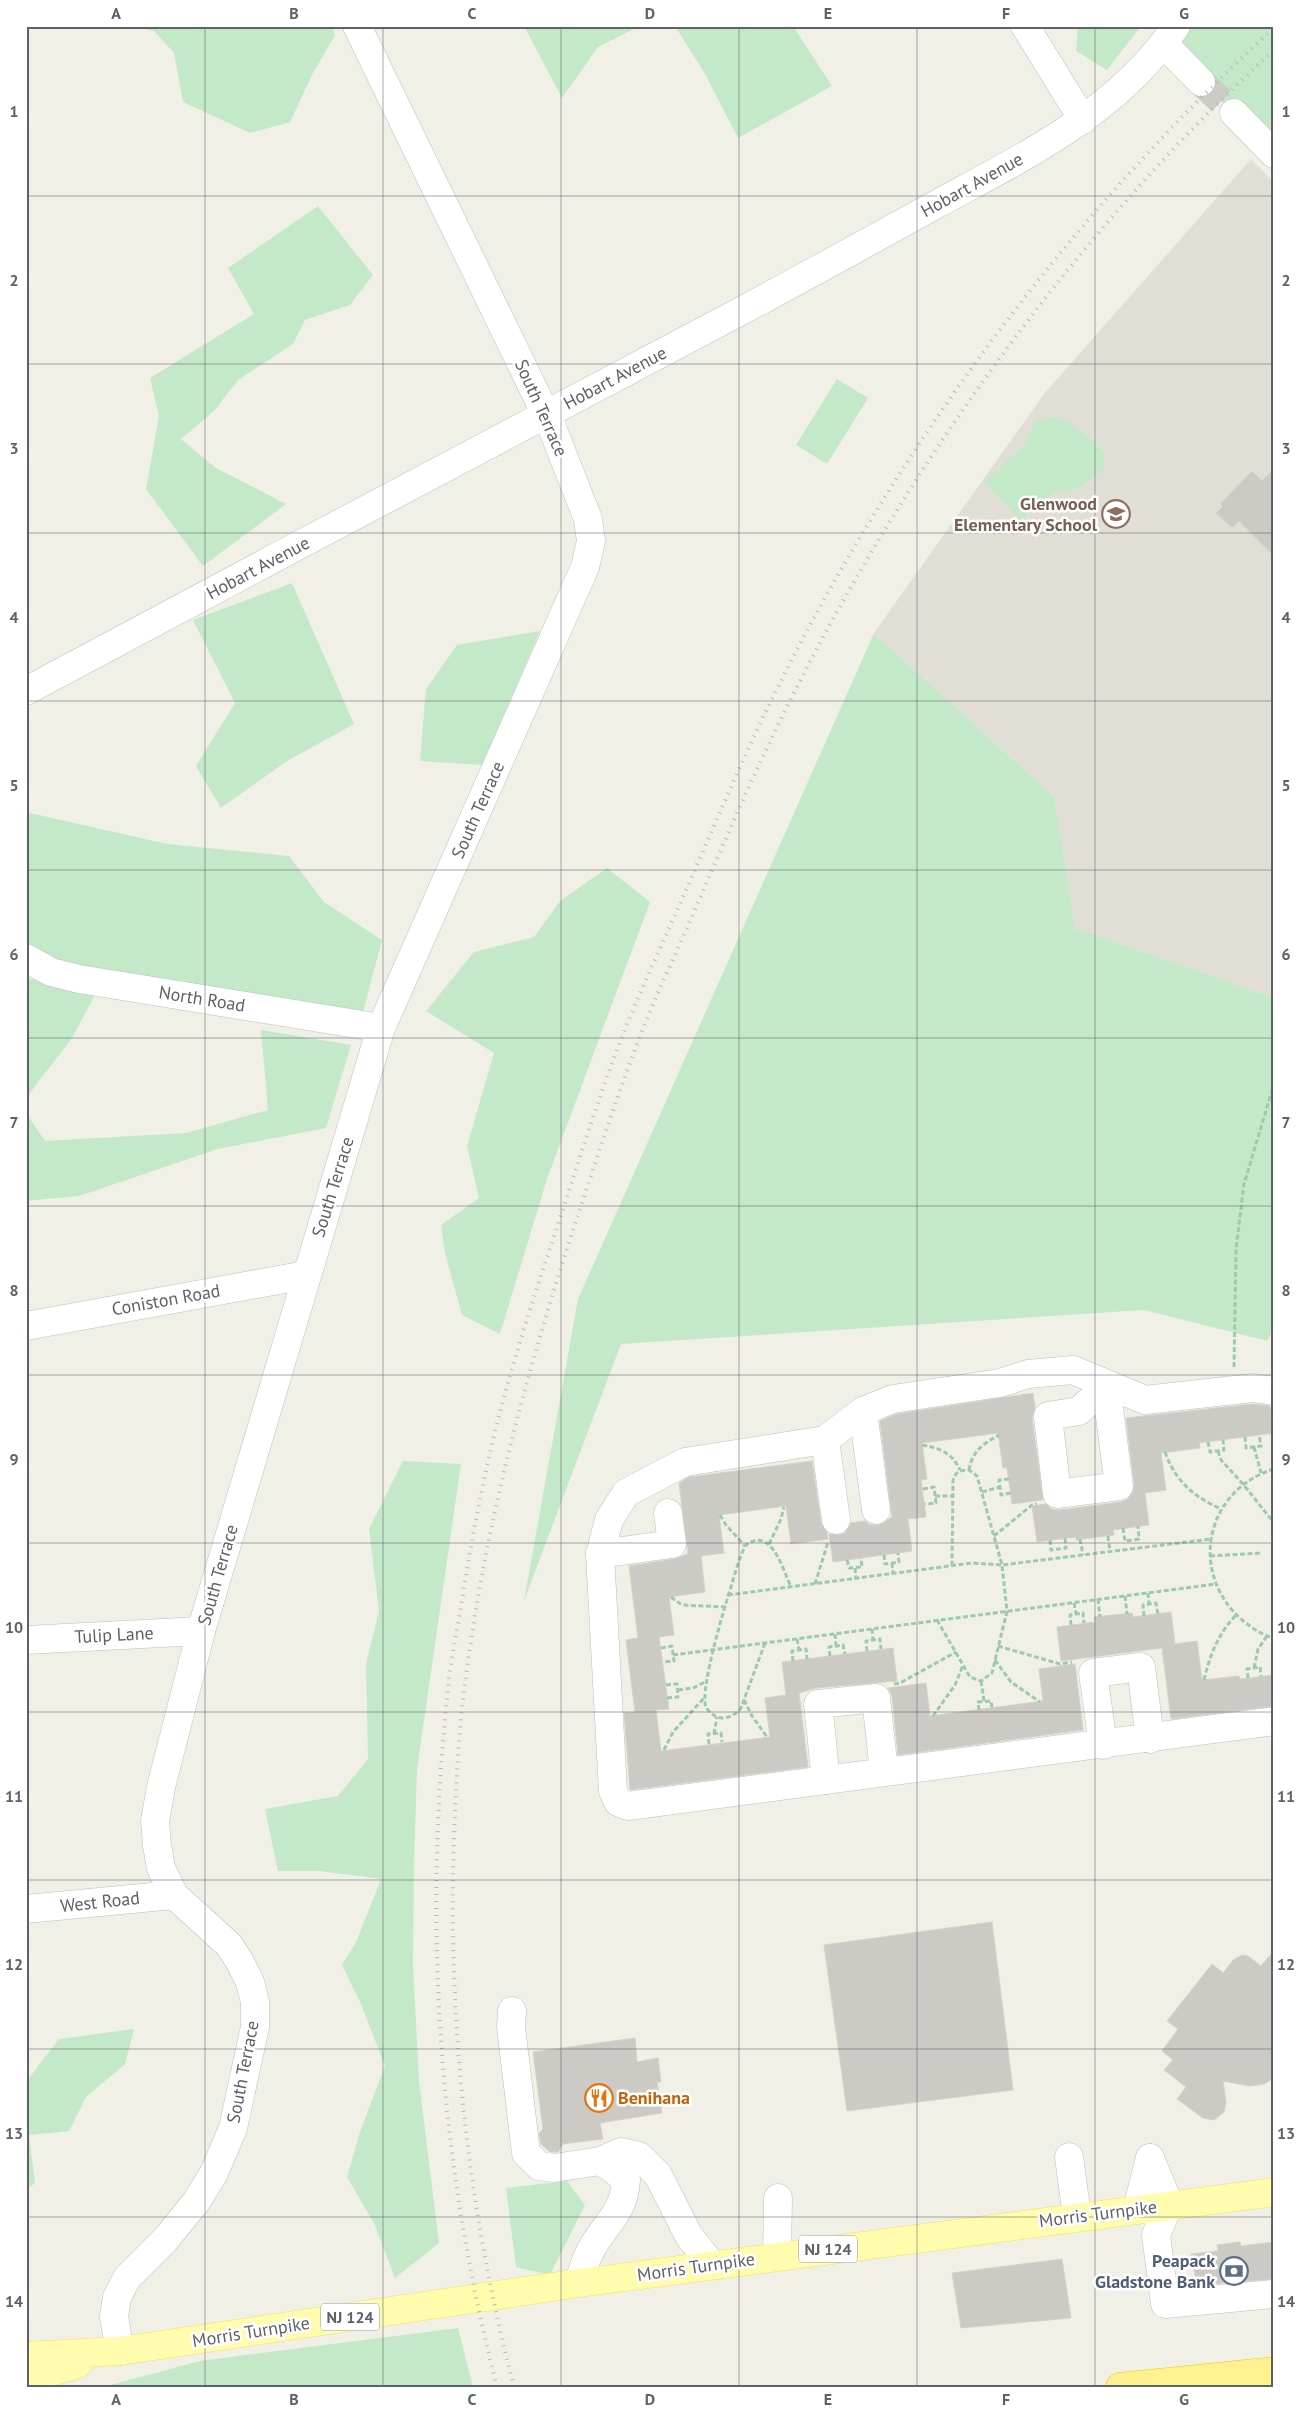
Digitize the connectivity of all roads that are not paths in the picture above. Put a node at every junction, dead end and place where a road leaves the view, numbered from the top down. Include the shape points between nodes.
1 (356, 26) edge
2 (1025, 26) edge
3 (1170, 35) edge
4 (1201, 82) tunnel mouth
5 (1234, 114) tunnel mouth
6 (1083, 120) junction
7 (1274, 154) edge
8 (547, 415) junction
9 (26, 691) edge
10 (26, 958) edge
11 (381, 1028) junction
12 (306, 1275) junction
13 (26, 1326) edge
14 (1106, 1386) junction
15 (1274, 1391) edge
16 (863, 1411) junction
17 (825, 1440) junction
18 (876, 1510) dead end
19 (668, 1514) dead end
20 (836, 1520) road end
21 (600, 1554) junction
22 (201, 1631) junction
23 (26, 1640) edge
24 (1274, 1722) edge
25 (1150, 1739) junction
26 (1103, 1745) junction
27 (884, 1772) junction
28 (826, 1780) junction
29 (174, 1895) junction
30 (26, 1909) edge
31 (512, 2011) dead end
32 (1069, 2157) dead end
33 (600, 2161) junction
34 (1274, 2192) edge
35 (778, 2198) dead end
36 (1169, 2204) junction
37 (1137, 2209) junction
38 (1077, 2216) junction
39 (777, 2256) junction
40 (712, 2265) junction
41 (580, 2283) junction
42 (1274, 2294) edge
43 (120, 2351) junction
44 (26, 2356) edge
45 (1274, 2371) edge
46 (26, 2379) edge
47 (1120, 2387) edge

1 - 8 street, South Terrace
2 - 6 street
3 - 4 street
3 - 6 street, Hobart Avenue via 1126,86
5 - 7 street
6 - 8 street, Hobart Avenue via 1034,151
8 - 9 street, Hobart Avenue
8 - 11 street, South Terrace via 588,519 591,540 585,567
10 - 11 street, North Road via 51,972 79,979
11 - 12 street, South Terrace
12 - 13 street, Coniston Road
12 - 22 street, South Terrace
14 - 14 street via 1119,1486 1057,1494 1048,1416 1079,1411
14 - 15 street via 1145,1400 1254,1388
14 - 16 street via 1072,1370 1028,1374 1000,1382 893,1399
16 - 17 street
16 - 18 street
17 - 20 street
17 - 21 street via 685,1462 626,1493 609,1520
19 - 21 street via 672,1544
21 - 28 street via 613,1791 618,1802 628,1806
22 - 23 street, Tulip Lane
22 - 29 street, South Terrace via 155,1821 161,1868
24 - 25 street
25 - 26 street
25 - 26 street via 1141,1667 1093,1673
26 - 27 street
27 - 28 street
27 - 28 street via 876,1698 818,1704
29 - 30 street, West Road
29 - 43 street, South Terrace via 229,1945 240,1962 250,1982 255,2027 232,2128 214,2173 196,2202 127,2278 118,2297 114,2316
31 - 33 street via 511,2027 526,2153 539,2166 554,2168
32 - 38 street
33 - 40 street via 621,2152 639,2156 650,2166 658,2175 689,2236
33 - 41 street via 626,2180 625,2197 583,2264
34 - 36 main road, Morris Turnpike / NJ 124
35 - 39 street
36 - 37 main road, Morris Turnpike / NJ 124
36 - 37 street via 1150,2158
36 - 42 street via 1156,2235 1165,2304
37 - 38 main road, Morris Turnpike / NJ 124
38 - 39 main road, Morris Turnpike / NJ 124
39 - 40 main road, Morris Turnpike / NJ 124
40 - 41 main road, Morris Turnpike / NJ 124
41 - 43 main road, Morris Turnpike / NJ 124
43 - 44 main road, NJ 124
43 - 46 main road, NJ 124
45 - 47 highway

